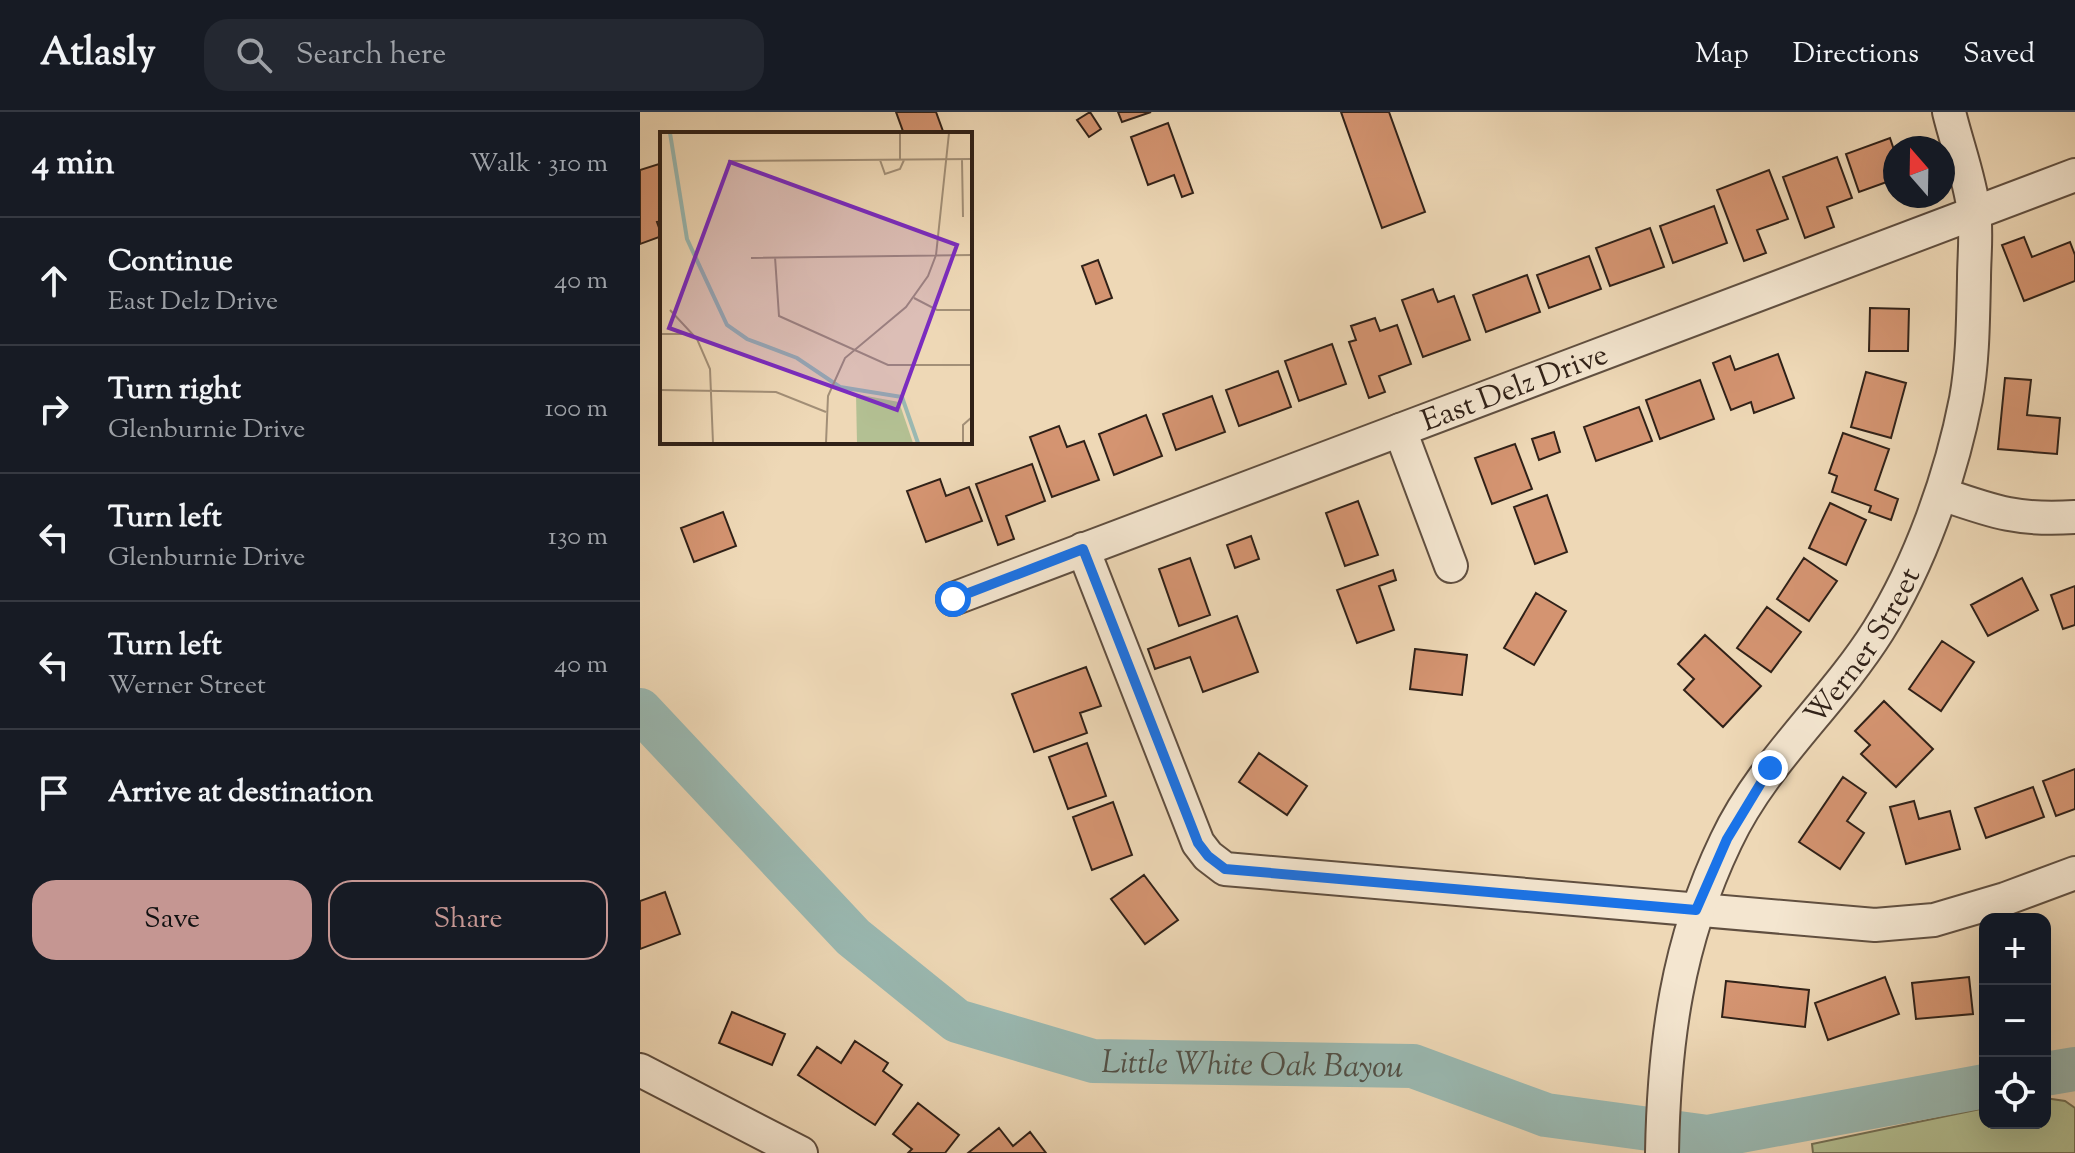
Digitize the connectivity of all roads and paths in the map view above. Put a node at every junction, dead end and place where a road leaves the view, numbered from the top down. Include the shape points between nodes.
1 (1949, 112) edge
2 (2075, 175) edge
3 (1975, 213) junction
4 (1400, 430) junction
5 (1942, 494) junction
6 (2075, 517) edge
7 (1083, 549) junction
8 (1451, 566) dead end
9 (953, 599) dead end
10 (2075, 873) edge
11 (1696, 910) junction
12 (640, 1070) edge
13 (780, 1149) edge
14 (1662, 1153) edge

1 - 3 street, Werner Street
2 - 3 street, East Delz Drive
3 - 4 street, East Delz Drive
3 - 5 street, Werner Street via 1973,341 1966,398
4 - 7 street, East Delz Drive
4 - 8 street
5 - 6 street via 2006,516
5 - 11 street, Werner Street via 1879,629 1835,693 1770,768 1727,839
7 - 9 street, East Delz Drive
7 - 11 street via 1198,843 1225,869
10 - 11 street via 1934,920 1875,925
11 - 14 street, Werner Street via 1680,965 1663,1093
12 - 13 street

